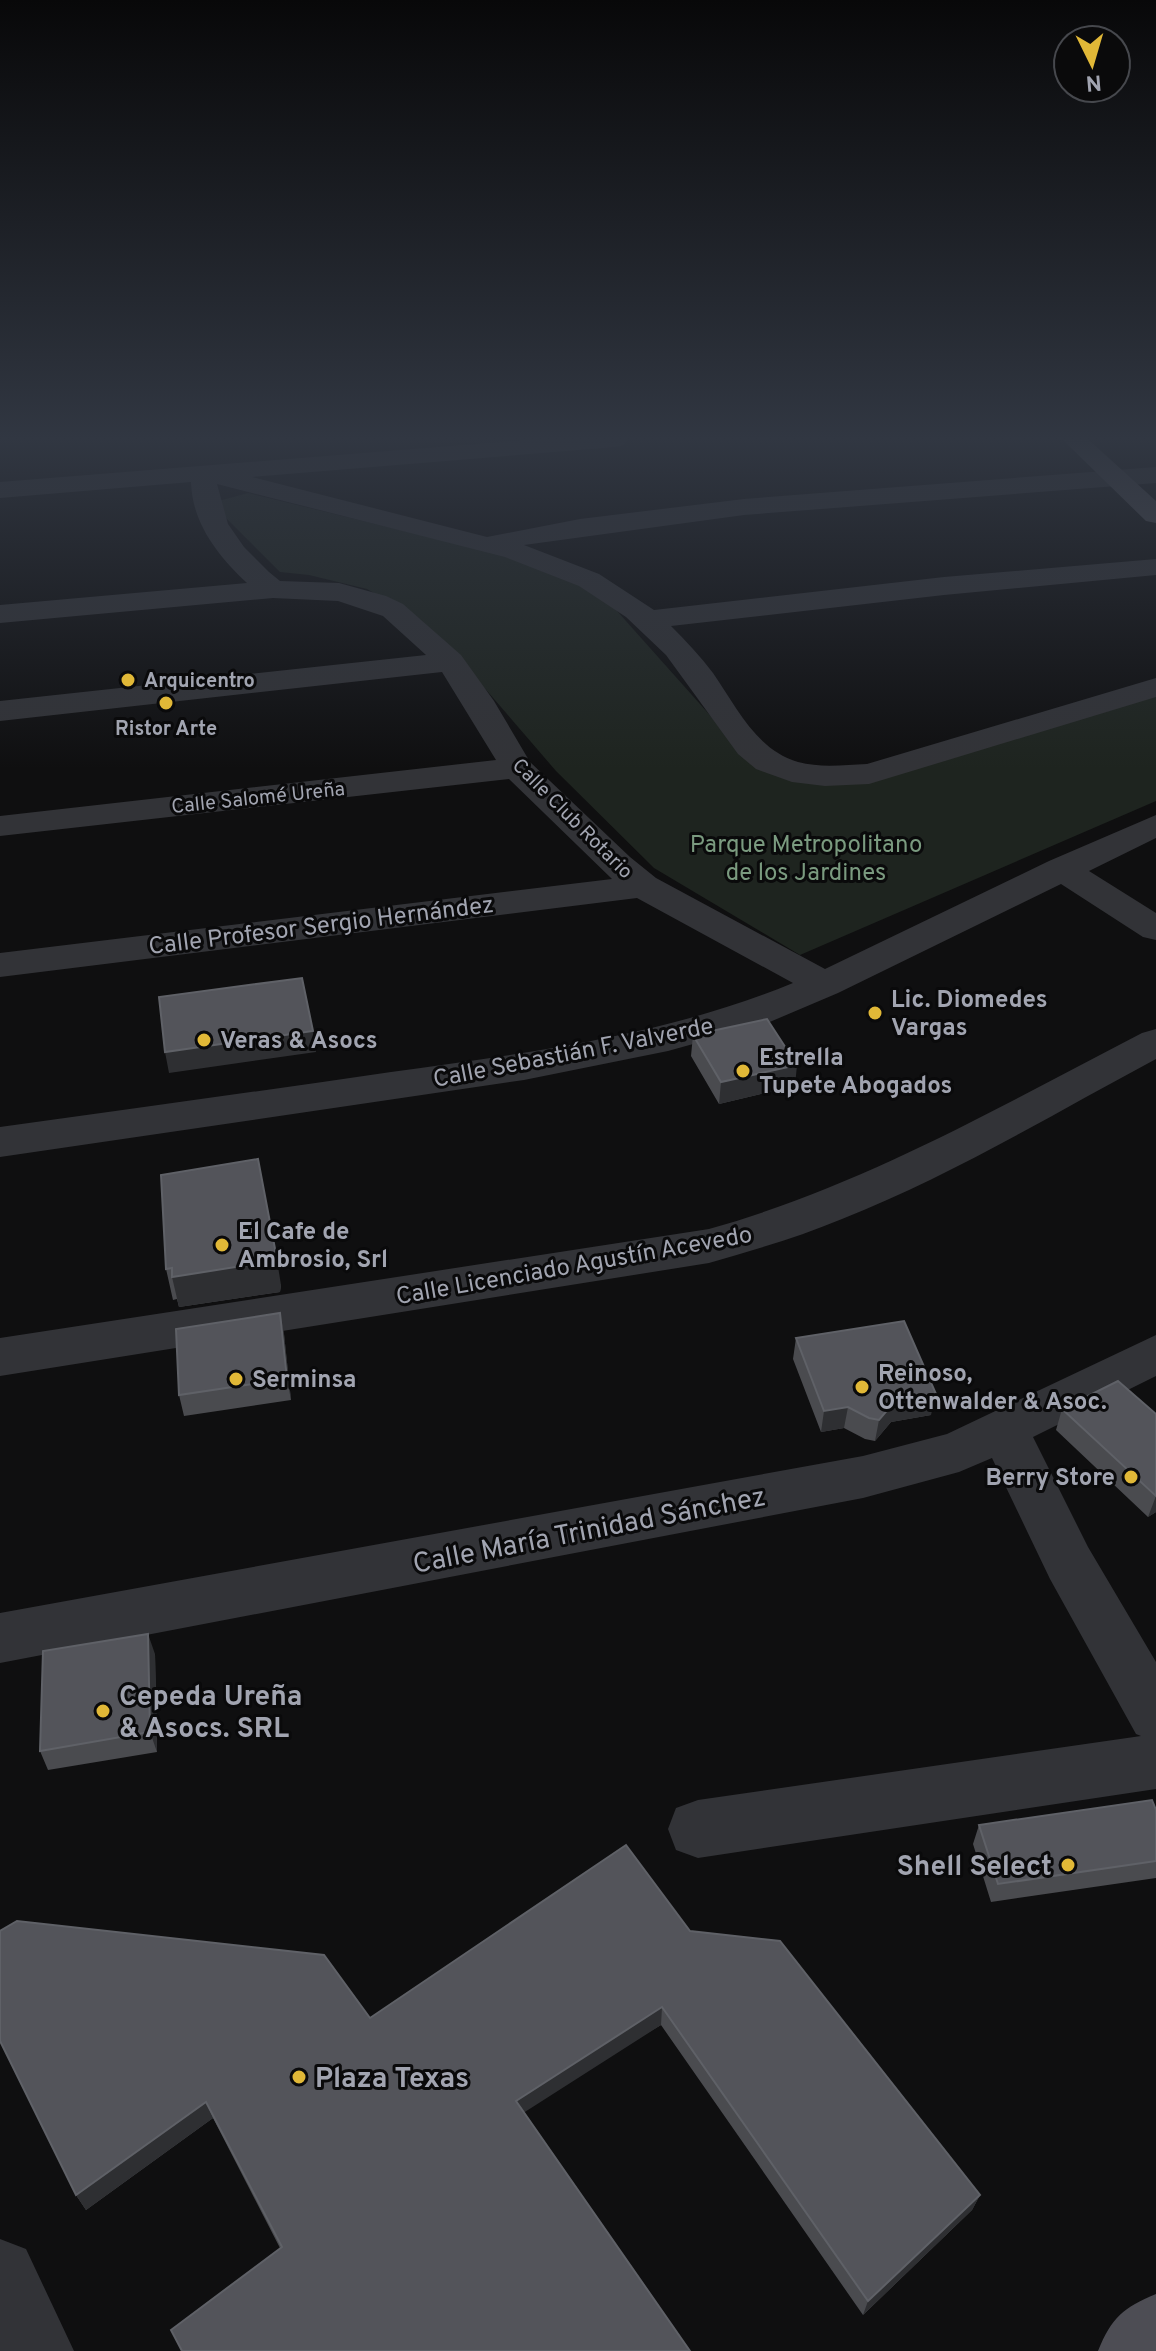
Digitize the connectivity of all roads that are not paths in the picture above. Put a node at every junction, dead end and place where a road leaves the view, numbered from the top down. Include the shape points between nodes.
1 (233, 550) edge
2 (517, 550) edge
3 (1156, 567) edge
4 (273, 589) junction
5 (0, 614) edge
6 (646, 620) junction
7 (450, 662) junction
8 (1156, 687) edge
9 (0, 711) edge
10 (517, 768) junction
11 (1156, 825) edge
12 (0, 826) edge
13 (1062, 869) junction
14 (643, 886) junction
15 (1156, 929) edge
16 (0, 965) edge
17 (824, 984) junction
18 (1156, 1042) edge
19 (0, 1142) edge
20 (1156, 1354) edge
21 (0, 1357) edge
22 (1005, 1431) junction
23 (0, 1638) edge
24 (1156, 1715) edge
25 (1156, 1761) edge
26 (698, 1829) dead end
27 (0, 2275) edge
28 (1156, 2331) edge
29 (37, 2351) edge
30 (1135, 2351) edge

1 - 4 street
2 - 6 street via 566,567
3 - 6 street
4 - 5 street, Calle Club Rotario
4 - 7 street, Calle Club Rotario via 339,592 376,602 414,626
6 - 8 street via 676,648 750,751 776,766 825,778 900,766
7 - 9 street
7 - 10 street, Calle Club Rotario
10 - 12 street, Calle Salomé Ureña
10 - 14 street, Calle Club Rotario
11 - 13 street, Calle Sebastián F. Valverde
13 - 15 street
13 - 17 street, Calle Sebastián F. Valverde
14 - 16 street, Calle Profesor Sergio Hernández
14 - 17 street, Calle Club Rotario
17 - 19 street, Calle Sebastián F. Valverde via 751,1015 668,1038 524,1067
18 - 21 street, Calle Licenciado Agustín Acevedo via 855,1198 762,1233 709,1246
20 - 22 street, Calle María Trinidad Sánchez
22 - 23 street, Calle María Trinidad Sánchez via 959,1451 863,1477
22 - 24 street via 1069,1563
25 - 26 street
27 - 29 street
28 - 30 main road

